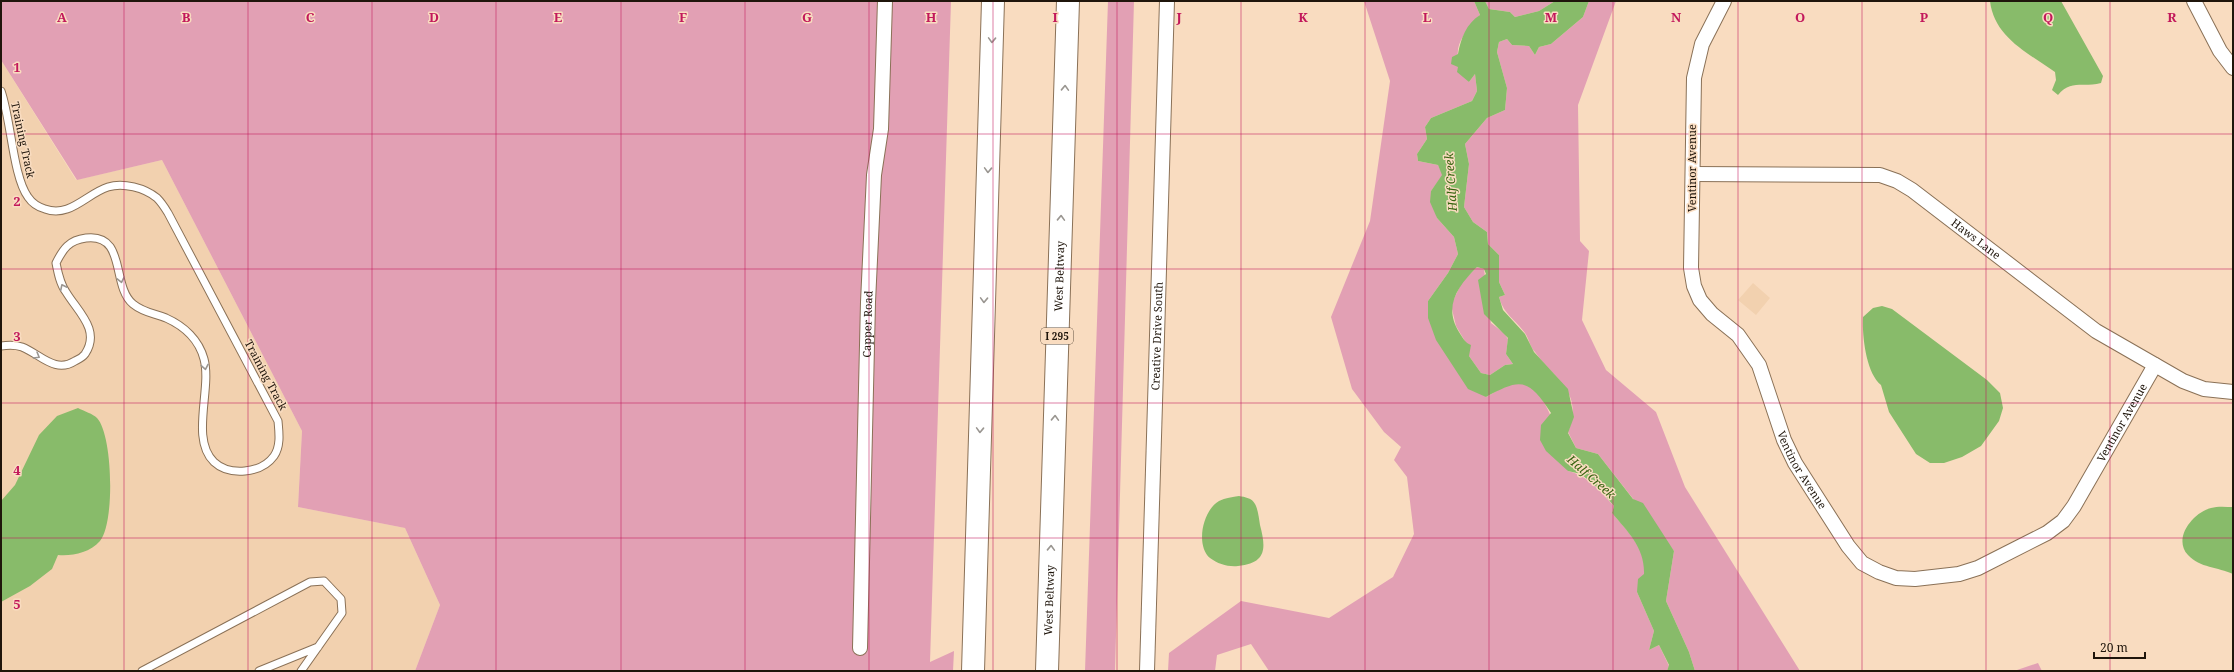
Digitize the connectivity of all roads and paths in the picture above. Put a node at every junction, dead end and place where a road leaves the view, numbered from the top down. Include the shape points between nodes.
1 (885, 1) edge
2 (993, 1) edge
3 (1068, 1) edge
4 (1167, 1) edge
5 (1724, 1) edge
6 (2194, 1) edge
7 (2233, 68) edge
8 (1, 92) edge
9 (1693, 174) junction
10 (1, 346) edge
11 (2155, 365) junction
12 (2233, 392) edge
13 (318, 647) junction
14 (860, 648) dead end
15 (142, 671) edge
16 (259, 671) edge
17 (301, 671) edge
18 (973, 671) edge
19 (1047, 671) edge
20 (1147, 671) edge

1 - 14 street, Capper Road via 881,129 874,175 868,294
2 -> 18 highway
19 -> 3 highway, West Beltway / I 295
4 - 20 street, Creative Drive South
5 - 9 street, Ventinor Avenue via 1702,44 1694,78
6 - 7 street via 2220,51
10 -> 8 lane, Training Track via 22,347 60,366 83,357 89,347 91,334 87,320 65,292 56,264 64,248 76,239 105,241 115,253 123,289 132,303 144,312 166,318 184,328 196,341 207,374 202,436 214,462 226,469 243,472 260,467 274,456 280,440 278,421 168,213 157,198 141,189 126,186 108,187 67,210 53,212 38,206 28,197 20,182
9 - 11 street, Haws Lane via 1880,175 1897,181 2096,331
9 - 11 street, Ventinor Avenue via 1691,268 1700,300 1712,314 1738,335 1749,349 1766,381 1794,464 1848,546 1862,563 1879,572 1896,578 1915,579 1965,572 1978,568 2040,536 2063,521
11 - 12 street, Haws Lane via 2183,381 2204,389
13 - 15 lane via 342,614 341,599 324,581 310,582
13 - 16 lane
13 - 17 lane

